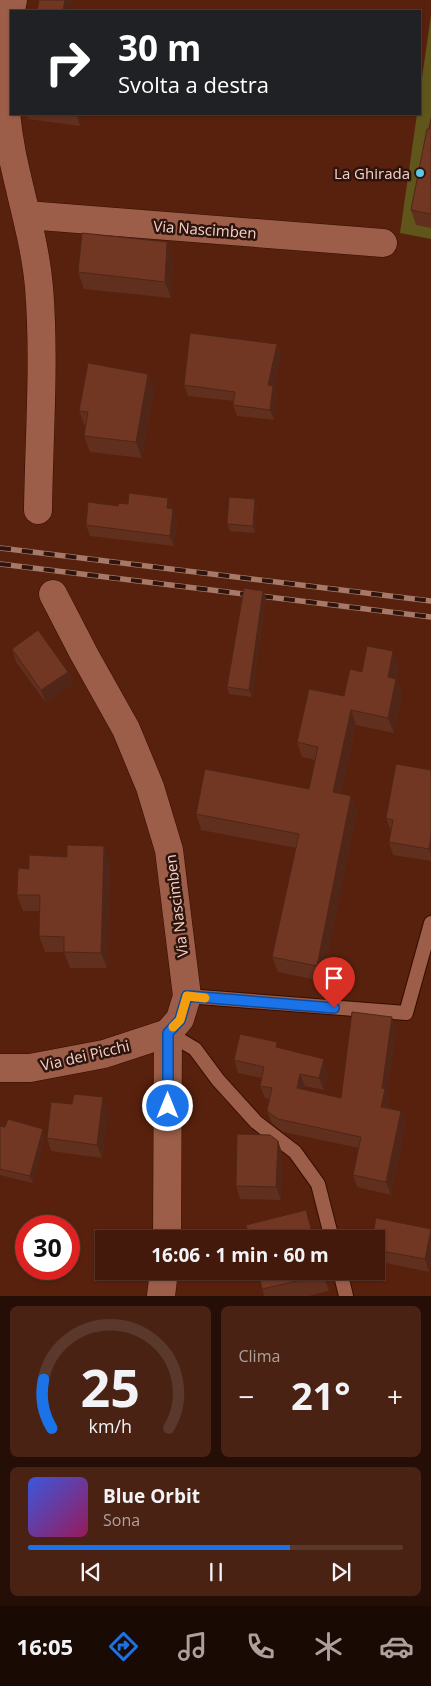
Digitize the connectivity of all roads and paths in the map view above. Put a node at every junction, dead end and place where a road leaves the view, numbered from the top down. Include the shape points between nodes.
1 (10, 16) edge
2 (27, 215) junction
3 (383, 243) dead end
4 (38, 510) dead end
5 (53, 594) dead end
6 (431, 924) edge
7 (187, 996) junction
8 (168, 1033) junction
9 (0, 1068) edge
10 (167, 1230) edge
11 (330, 1230) edge
12 (163, 1280) edge
13 (342, 1280) edge
14 (161, 1296) edge
15 (346, 1296) edge

1 - 2 street via 3,81 6,119
2 - 3 street, Via Nascimben
2 - 4 street via 39,286 41,324
5 - 7 street, Via Nascimben via 126,729 150,786 169,850
6 - 7 lane via 406,1013
7 - 8 street, Via Nascimben via 180,1020
8 - 9 street, Via dei Picchi via 104,1054 30,1068
8 - 10 street
8 - 11 lane via 195,1049 256,1122 296,1152 318,1184
12 - 14 street
13 - 15 lane

